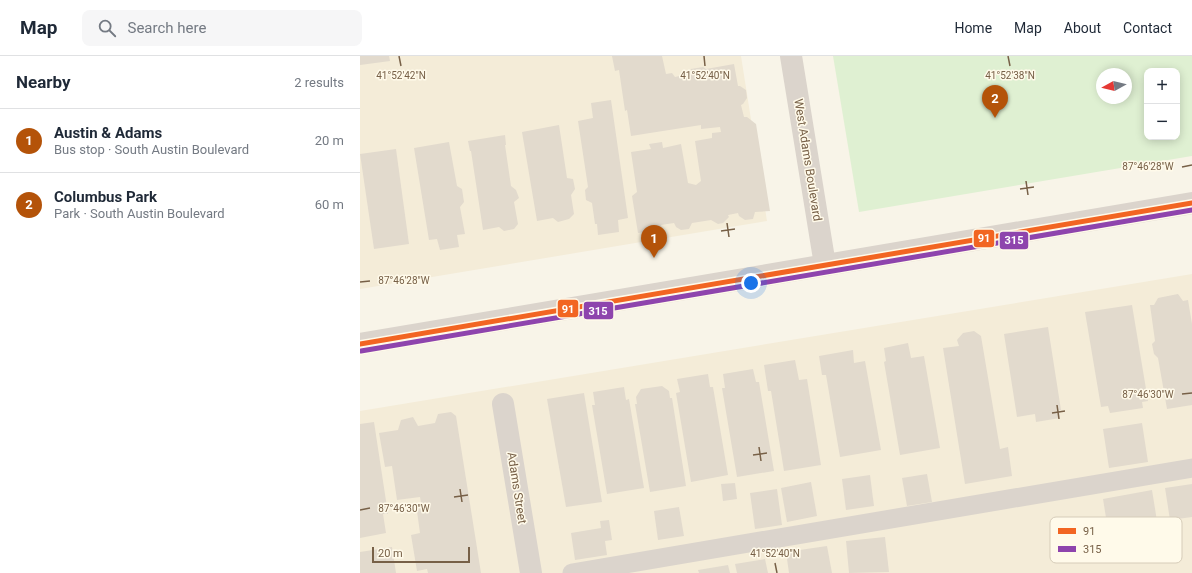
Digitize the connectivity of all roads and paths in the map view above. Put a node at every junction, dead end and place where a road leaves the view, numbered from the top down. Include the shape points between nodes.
1 (791, 56) edge
2 (1192, 203) edge
3 (825, 265) junction
4 (360, 344) edge
5 (503, 404) dead end
6 (1192, 468) edge
7 (531, 573) edge
8 (572, 573) edge

1 - 3 street, West Adams Boulevard
2 - 3 street
3 - 4 street
5 - 7 street, Adams Street
6 - 8 lane

